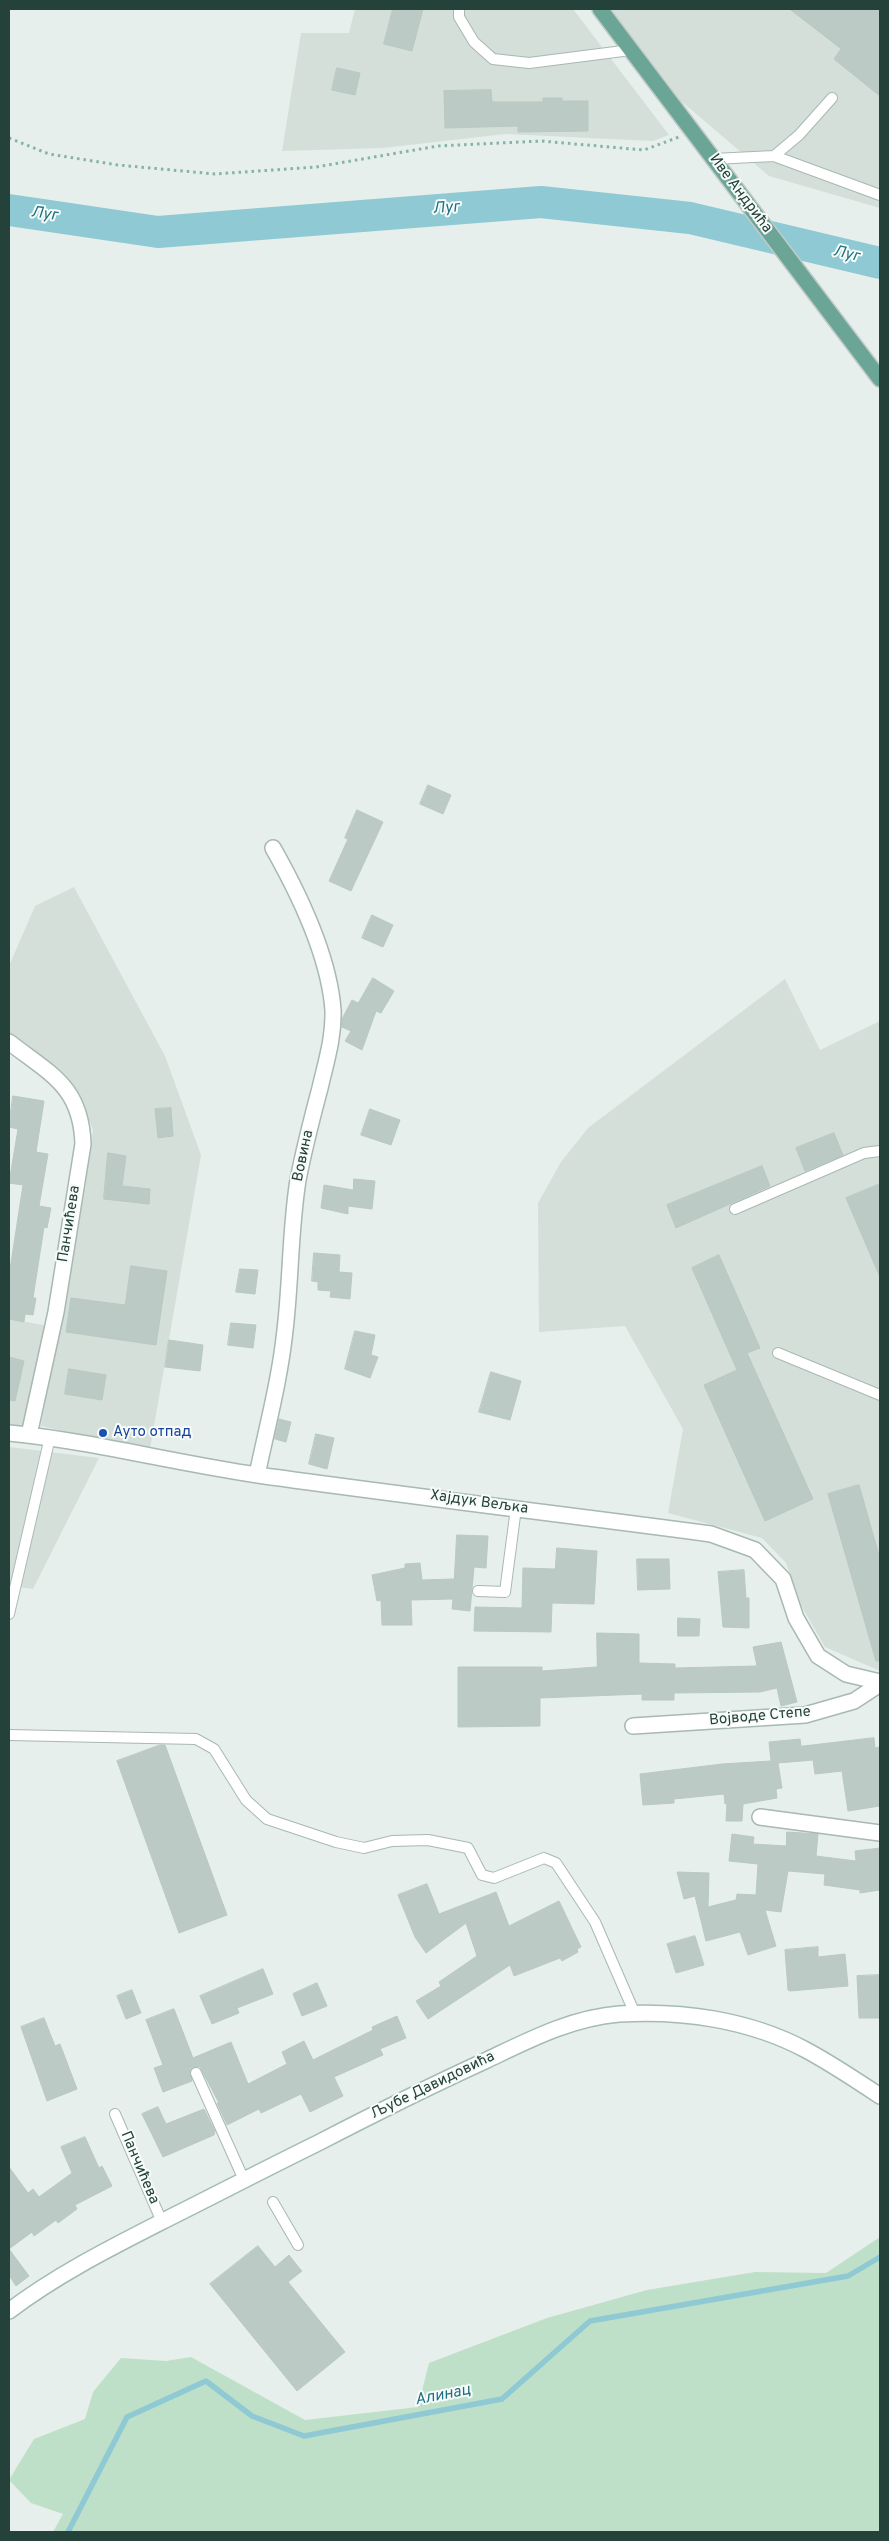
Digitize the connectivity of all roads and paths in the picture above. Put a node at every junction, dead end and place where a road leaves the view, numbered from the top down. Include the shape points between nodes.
1 (459, 9) edge
2 (600, 9) edge
3 (631, 50) junction
4 (832, 98) dead end
5 (692, 131) junction
6 (9, 138) edge
7 (774, 156) junction
8 (717, 163) junction
9 (880, 195) edge
10 (880, 379) edge
11 (273, 848) dead end
12 (9, 1042) edge
13 (880, 1151) edge
14 (735, 1209) dead end
15 (778, 1352) dead end
16 (880, 1396) edge
17 (9, 1433) edge
18 (29, 1435) junction
19 (50, 1437) junction
20 (257, 1475) junction
21 (516, 1508) junction
22 (478, 1591) dead end
23 (9, 1614) edge
24 (880, 1683) edge
25 (633, 1726) dead end
26 (9, 1735) edge
27 (760, 1817) dead end
28 (880, 1833) edge
29 (635, 2014) junction
30 (196, 2073) dead end
31 (880, 2096) edge
32 (115, 2114) dead end
33 (244, 2180) junction
34 (273, 2202) dead end
35 (162, 2222) junction
36 (298, 2245) dead end
37 (9, 2311) edge

1 - 3 lane via 459,17 474,42 494,59 529,63
2 - 3 main road, Иве Андрића
3 - 5 main road, Иве Андрића
4 - 7 lane via 799,136
5 - 6 path via 662,146 644,150 540,141 438,146 316,166 214,174 118,165 49,154
5 - 8 main road, Иве Андрића
7 - 8 lane
7 - 9 lane
8 - 10 main road, Иве Андрића
11 - 20 street, Вовина via 301,902 327,974 333,1011 330,1049 296,1195 285,1331
12 - 18 street, Панчићева via 63,1084 76,1104 83,1144 56,1312
13 - 14 lane via 864,1153
15 - 16 lane
17 - 18 street, Хајдук Вељка
18 - 19 street, Хајдук Вељка
19 - 20 street, Хајдук Вељка
19 - 23 lane
20 - 21 street, Хајдук Вељка
21 - 22 lane via 505,1592
21 - 24 street, Хајдук Вељка via 711,1534 755,1550 783,1579 796,1618 818,1656 846,1674
24 - 25 street, Војводе Степе via 854,1701 805,1715
26 - 29 lane via 196,1739 214,1749 246,1800 267,1819 364,1848 392,1841 428,1840 468,1848 482,1876 494,1878 544,1858 556,1863 595,1922
27 - 28 street
29 - 31 street, Љубе Давидовића via 712,2019 764,2033 806,2050
29 - 33 street, Љубе Давидовића via 598,2017 539,2036
30 - 33 lane
32 - 35 lane, Панчићева
33 - 35 street, Љубе Давидовића
34 - 36 lane
35 - 37 street, Љубе Давидовића via 60,2275

